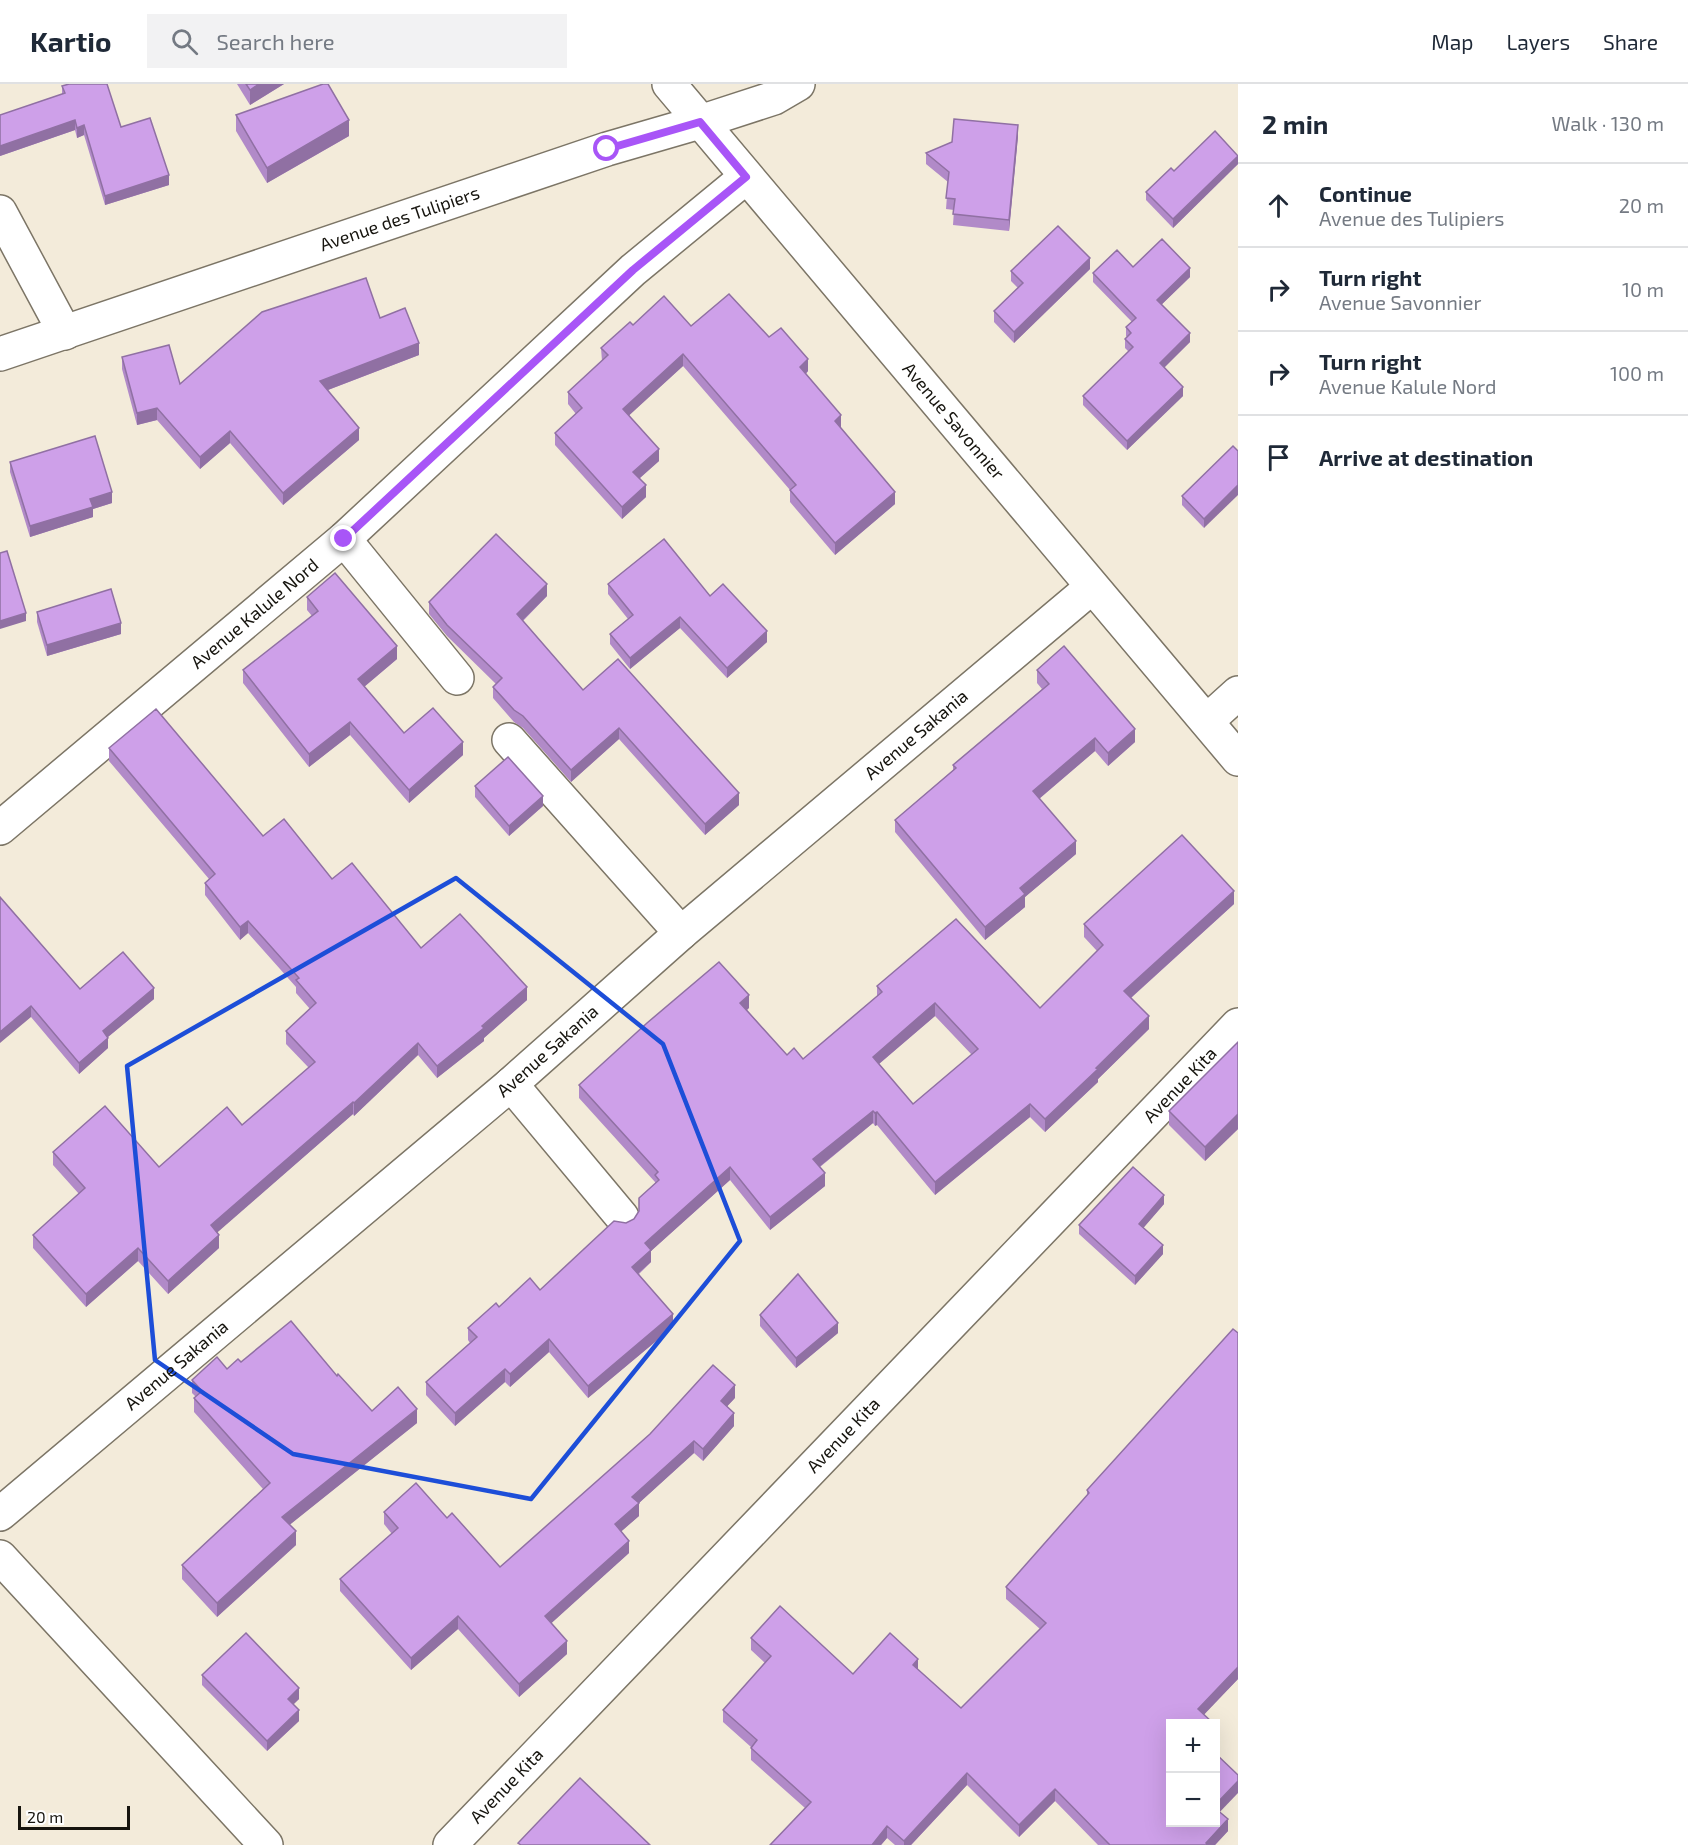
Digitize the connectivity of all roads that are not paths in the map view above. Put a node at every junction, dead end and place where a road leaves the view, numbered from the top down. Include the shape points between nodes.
1 (669, 84) edge
2 (798, 84) edge
3 (700, 122) junction
4 (746, 177) junction
5 (0, 212) edge
6 (65, 333) junction
7 (0, 354) edge
8 (344, 539) junction
9 (1092, 587) junction
10 (457, 678) dead end
11 (1238, 693) edge
12 (1207, 722) junction
13 (509, 740) dead end
14 (1238, 759) edge
15 (0, 828) edge
16 (681, 933) junction
17 (1238, 1025) edge
18 (511, 1084) junction
19 (622, 1217) dead end
20 (0, 1514) edge
21 (0, 1557) edge
22 (266, 1845) edge
23 (450, 1845) edge

1 - 3 street, Avenue Savonnier
2 - 3 street, Avenue des Tulipiers via 774,98
3 - 4 street, Avenue Savonnier
3 - 6 street, Avenue des Tulipiers via 607,149
4 - 8 street, Avenue Kalule Nord via 633,270
4 - 9 street, Avenue Savonnier
5 - 6 street
6 - 7 street, Avenue des Tulipiers
8 - 10 street
8 - 15 street, Avenue Kalule Nord
9 - 12 street, Avenue Savonnier
9 - 16 street, Avenue Sakania
11 - 12 street
12 - 14 street, Avenue Savonnier
13 - 16 street
16 - 18 street, Avenue Sakania
17 - 23 street, Avenue Kita
18 - 19 street
18 - 20 street, Avenue Sakania
21 - 22 street

